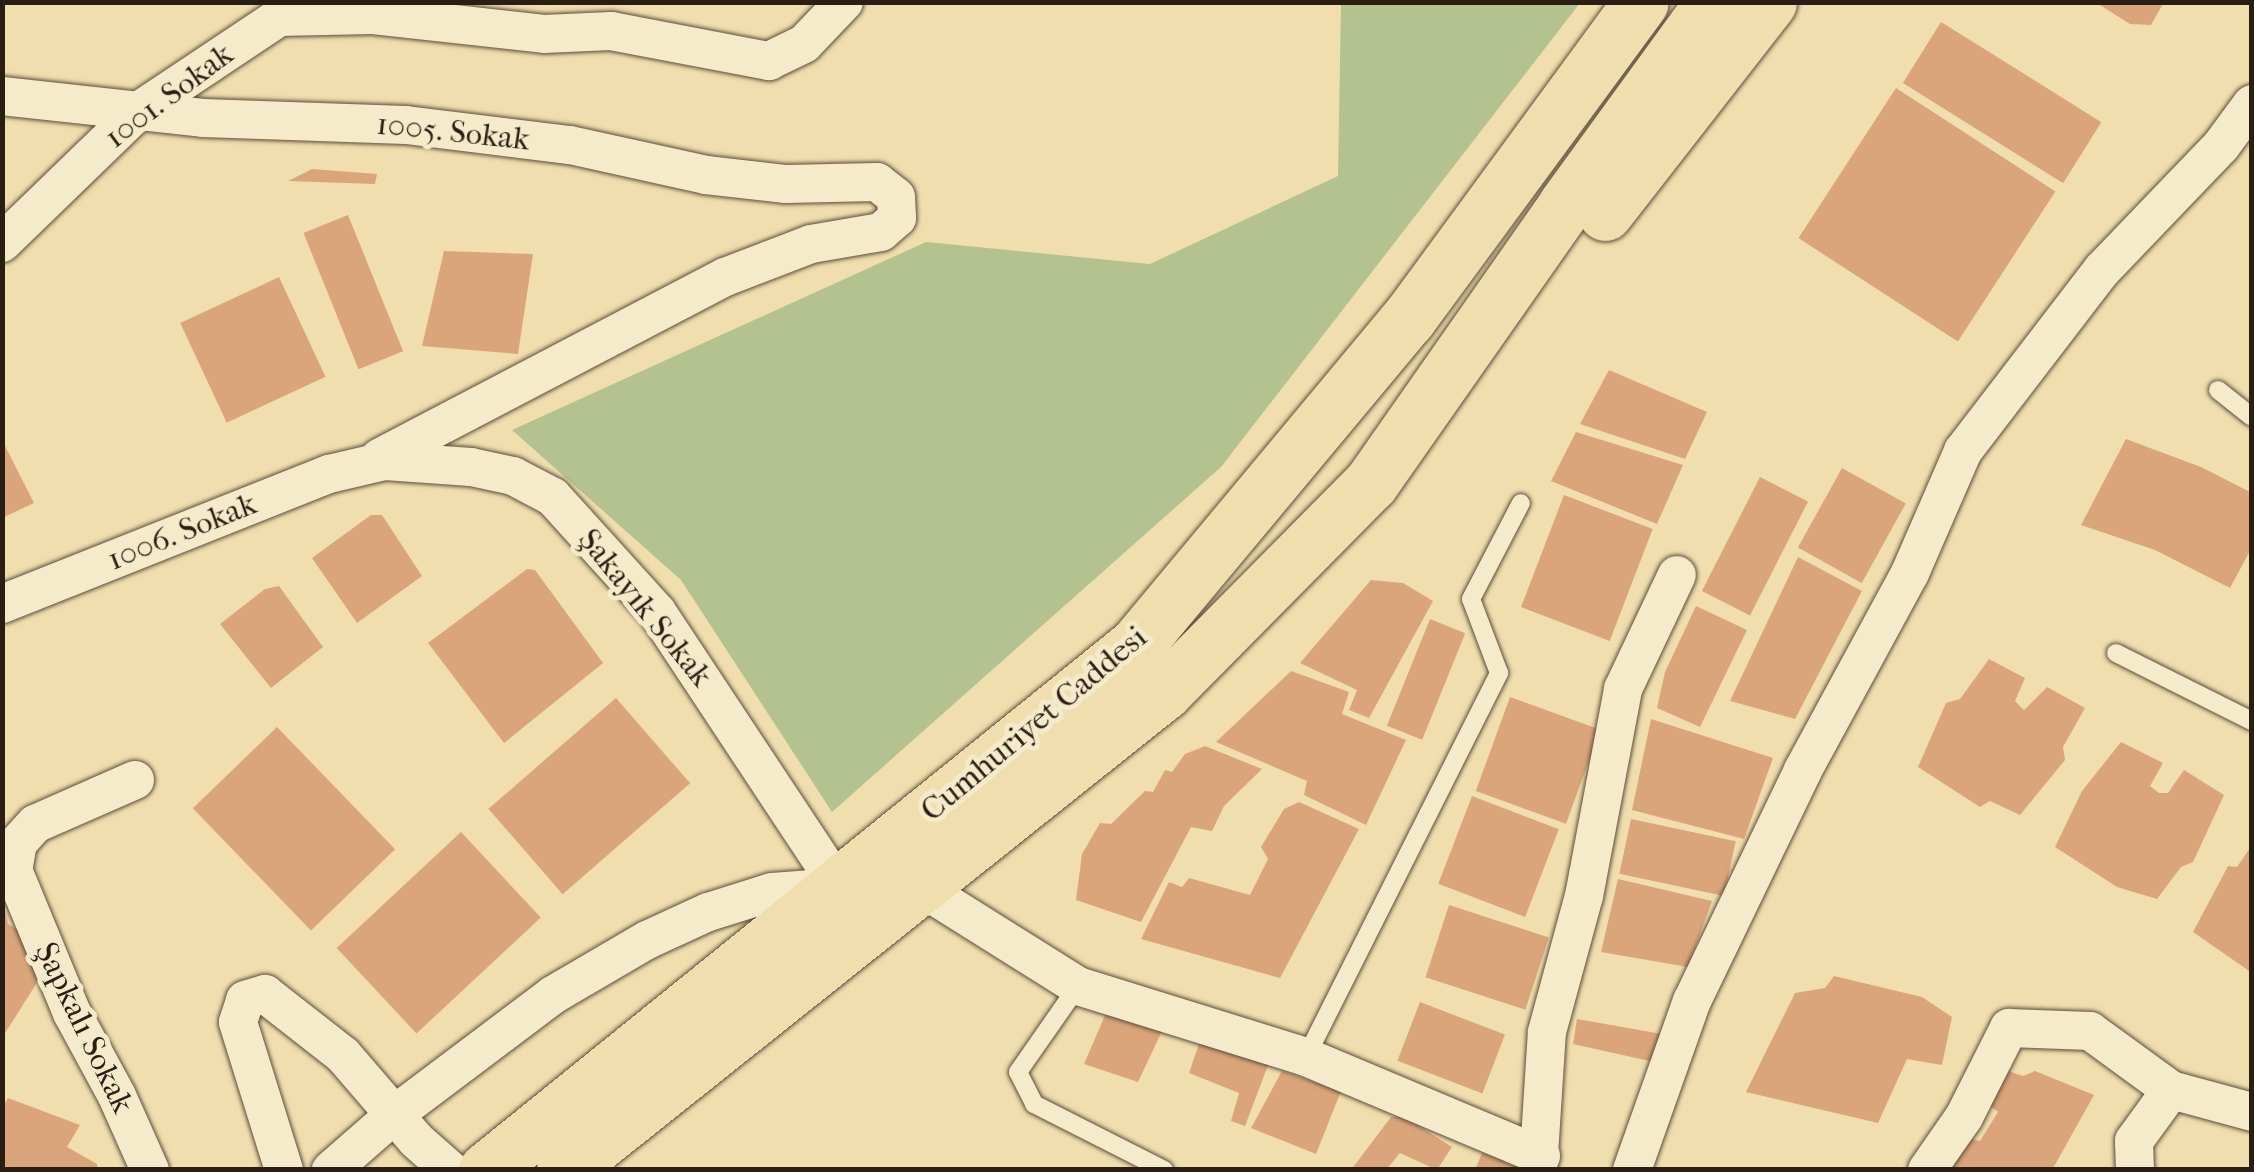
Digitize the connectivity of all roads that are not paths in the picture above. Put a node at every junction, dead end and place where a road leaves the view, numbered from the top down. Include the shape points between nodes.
1 (844, 2) edge
2 (1641, 2) edge
3 (1713, 2) edge
4 (1769, 2) edge
5 (290, 10) edge
6 (2, 96) edge
7 (2252, 104) edge
8 (137, 112) junction
9 (2236, 148) edge
10 (2, 243) edge
11 (2218, 390) dead end
12 (2252, 418) edge
13 (363, 466) junction
14 (1371, 483) junction
15 (1521, 503) dead end
16 (1678, 575) dead end
17 (2, 604) edge
18 (2116, 653) dead end
19 (2252, 720) edge
20 (136, 780) dead end
21 (877, 877) junction
22 (1078, 986) junction
23 (1306, 1057) junction
24 (2171, 1090) junction
25 (2252, 1112) edge
26 (394, 1116) junction
27 (1539, 1162) edge
28 (150, 1170) edge
29 (284, 1170) edge
30 (331, 1170) edge
31 (450, 1170) edge
32 (486, 1170) edge
33 (564, 1170) edge
34 (1164, 1170) edge
35 (1632, 1170) edge
36 (1928, 1170) edge
37 (2135, 1170) edge

1 - 5 street via 804,44 769,62 610,31 544,34
2 - 21 main road, Cumhuriyet Caddesi via 1408,319 1136,644
3 - 14 main road, Cumhuriyet Caddesi
4 - 14 main road via 1472,382
5 - 8 street, 1001. Sokak
6 - 8 street, 1005. Sokak
7 - 9 street
8 - 10 street, 1001. Sokak
8 - 13 street, 1005. Sokak via 406,125 570,146 706,176 786,184 878,182 896,197 897,218 881,232 810,244 726,278
9 - 35 street via 2102,270 1964,451 1910,573 1803,770 1692,1002
11 - 12 lane
13 - 17 street, 1006. Sokak
13 - 21 street, Şakayık Sokak via 385,461 471,467 513,476 554,497
14 - 21 main road, Cumhuriyet Caddesi via 1164,692
15 - 23 lane via 1471,600 1499,674
16 - 27 street via 1623,689 1584,896 1548,1032
18 - 19 lane
20 - 28 street, Şapkalı Sokak via 35,824 18,843 13,870 72,1013
21 - 22 street
21 - 26 street via 772,892 647,940 553,995
21 - 32 main road, Cumhuriyet Caddesi
21 - 33 main road, Cumhuriyet Caddesi
22 - 23 street
22 - 34 lane via 1018,1072 1034,1104
23 - 27 street
24 - 25 street
24 - 36 street via 2090,1031 2010,1028
24 - 37 street via 2134,1141
26 - 29 street via 343,1055 298,1017 265,994 245,1000 238,1022
26 - 30 street
26 - 31 street

